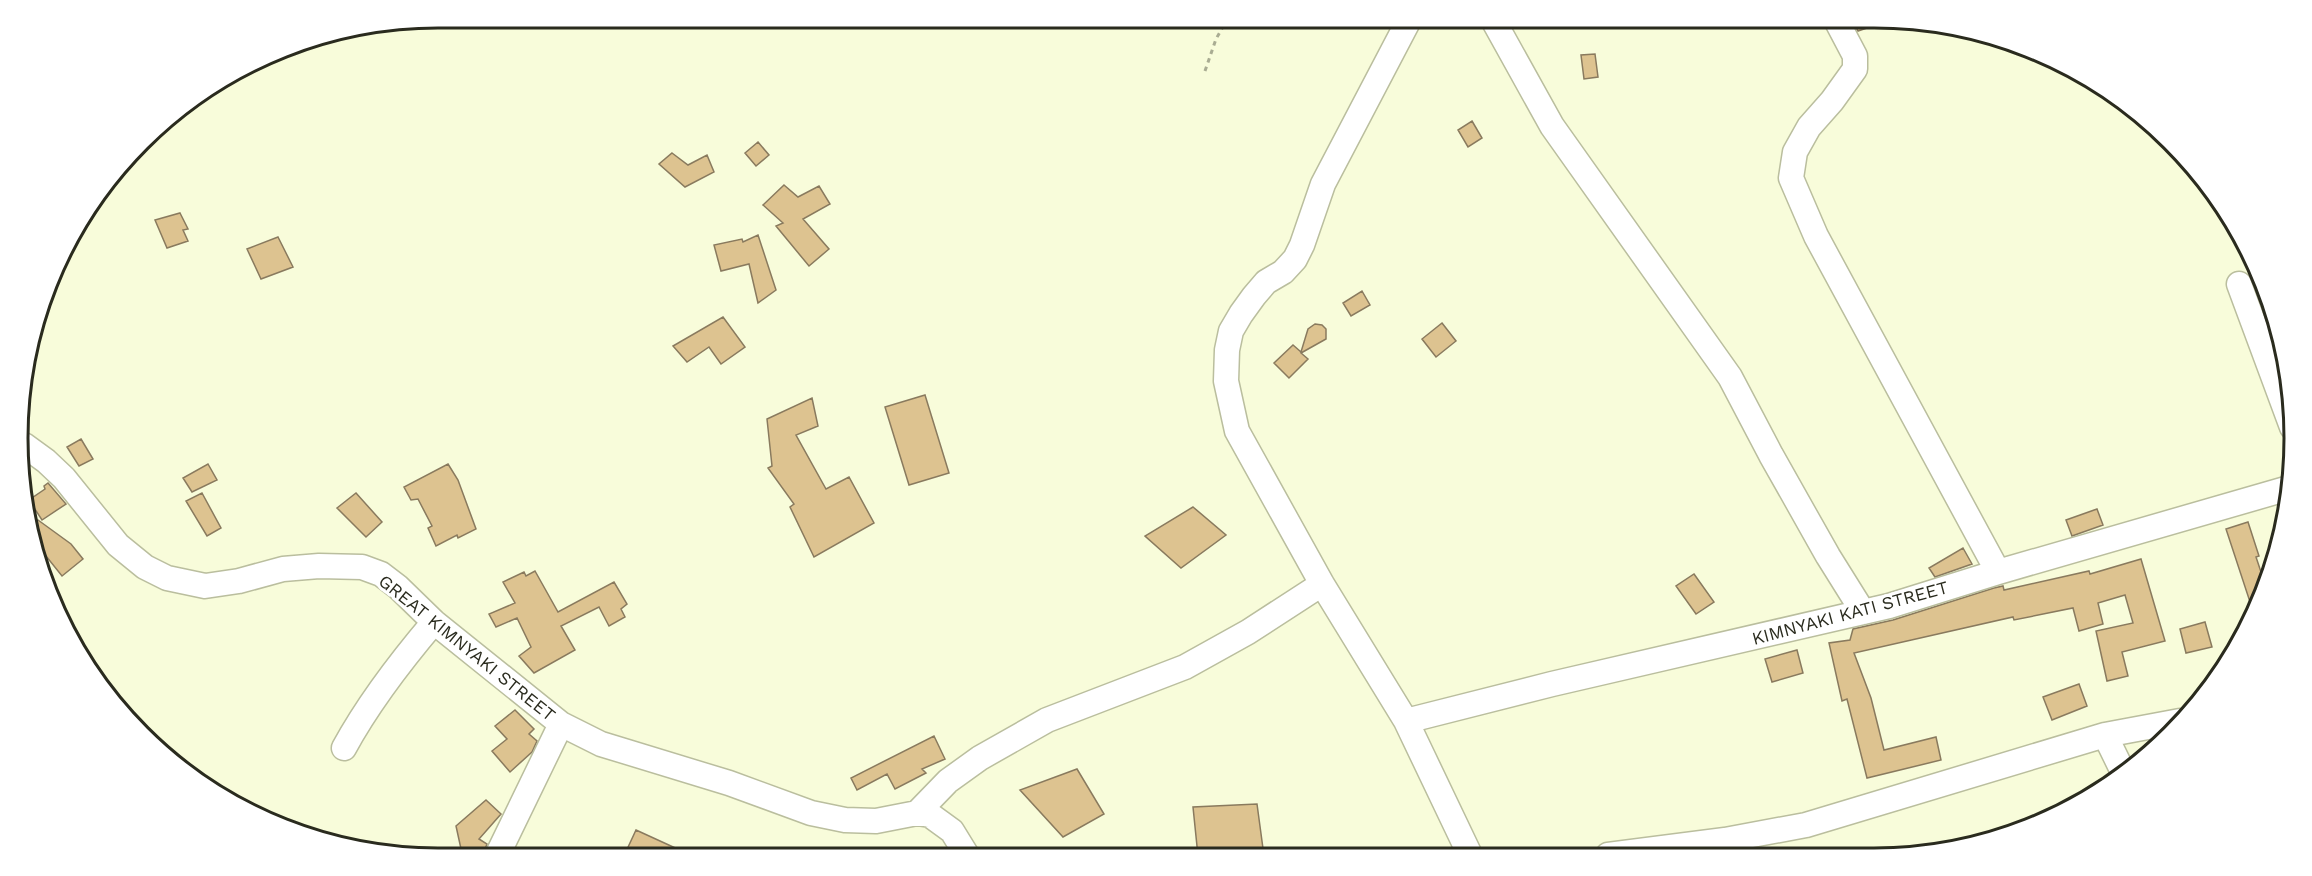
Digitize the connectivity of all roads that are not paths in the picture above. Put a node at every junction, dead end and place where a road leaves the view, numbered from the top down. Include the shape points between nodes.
1 (1405, 28) edge
2 (1498, 28) edge
3 (1840, 28) edge
4 (2240, 284) dead end
5 (2282, 398) edge
6 (28, 448) edge
7 (2280, 491) edge
8 (1998, 572) junction
9 (1322, 584) junction
10 (1863, 612) junction
11 (434, 622) junction
12 (1406, 721) junction
13 (2168, 723) edge
14 (561, 724) junction
15 (2105, 735) junction
16 (344, 748) dead end
17 (2120, 765) edge
18 (917, 813) junction
19 (501, 848) edge
20 (962, 848) edge
21 (1467, 848) edge
22 (1663, 848) edge

1 - 9 street via 1323,184 1295,259 1266,282 1240,314 1227,350 1226,381 1237,431
2 - 10 street via 1558,134 1730,377
3 - 8 street via 1855,56 1855,69 1809,127 1795,152 1791,178 1816,236
4 - 5 street
6 - 11 street, GREAT KIMNYAKI STREET via 64,478 118,545 145,567 167,578 205,586 283,569 362,567 381,574
7 - 8 street, KIMNYAKI KATI STREET
8 - 10 street, KIMNYAKI KATI STREET
9 - 12 street
9 - 18 street via 1185,667 1047,720 990,752 948,780
10 - 12 street, KIMNYAKI KATI STREET
11 - 14 street, GREAT KIMNYAKI STREET
11 - 16 street via 382,688
12 - 21 street
13 - 15 street
14 - 18 street, GREAT KIMNYAKI STREET via 602,744 811,813 876,821
14 - 19 street
15 - 17 street
15 - 22 street via 1806,825
18 - 20 street via 943,823

